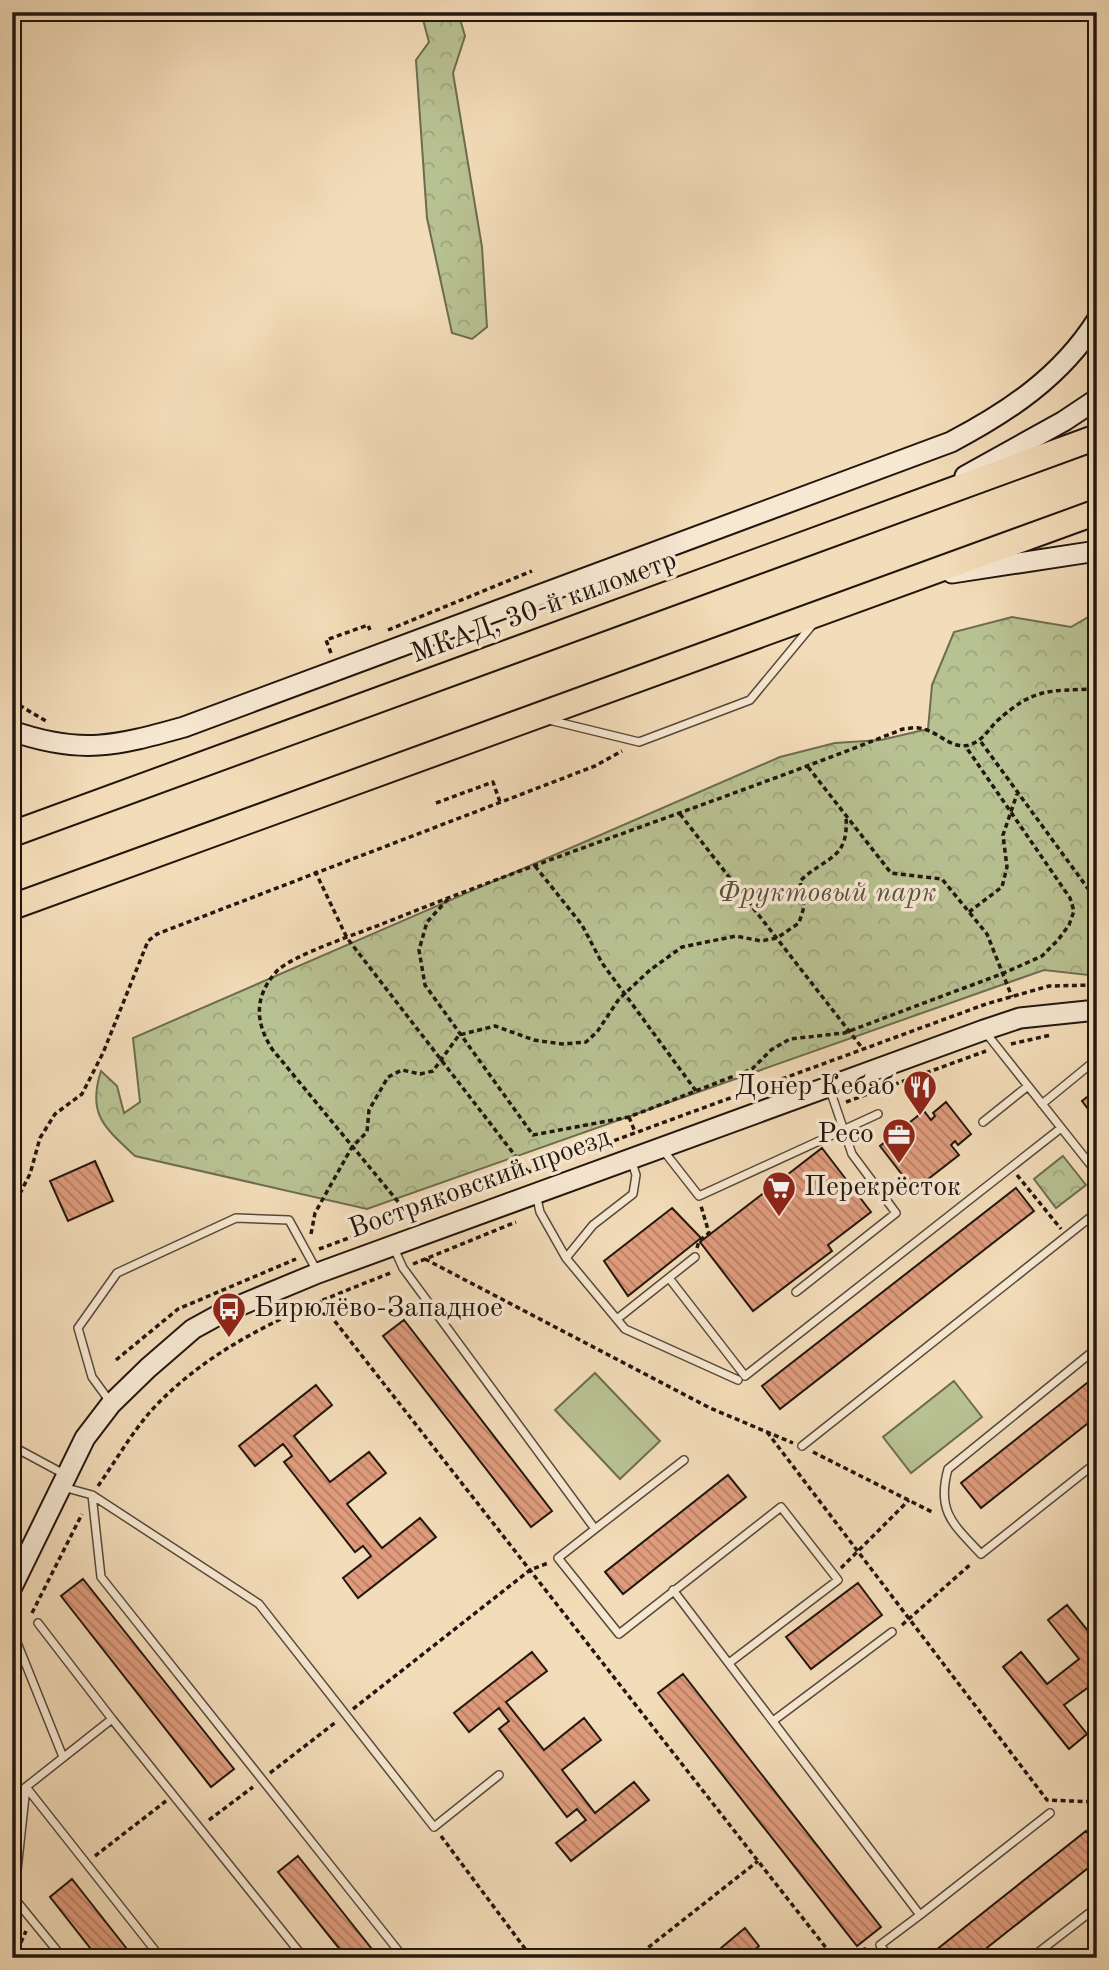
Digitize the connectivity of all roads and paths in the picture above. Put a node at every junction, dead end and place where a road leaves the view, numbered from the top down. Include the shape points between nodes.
1 (1097, 320) edge
2 (1097, 399) edge
3 (1097, 437) edge
4 (893, 512) junction
5 (1097, 512) edge
6 (1097, 551) edge
7 (532, 571) dead end
8 (917, 578) junction
9 (824, 610) junction
10 (370, 630) dead end
11 (381, 632) dead end
12 (344, 648) dead end
13 (331, 653) junction
14 (319, 658) dead end
15 (1097, 689) edge
16 (12, 701) edge
17 (535, 716) junction
18 (53, 725) dead end
19 (12, 731) edge
20 (980, 741) junction
21 (639, 742) junction
22 (966, 747) junction
23 (808, 767) junction
24 (1018, 793) junction
25 (500, 802) junction
26 (436, 803) dead end
27 (1010, 811) junction
28 (680, 814) junction
29 (846, 817) junction
30 (12, 834) edge
31 (535, 866) junction
32 (315, 871) junction
33 (80, 882) junction
34 (449, 897) junction
35 (1097, 901) edge
36 (12, 907) edge
37 (969, 912) junction
38 (12, 914) edge
39 (347, 938) junction
40 (777, 938) junction
41 (1004, 974) junction
42 (1097, 985) edge
43 (626, 993) junction
44 (1012, 997) junction
45 (1097, 1010) edge
46 (984, 1030) junction
47 (849, 1031) junction
48 (1064, 1031) dead end
49 (459, 1035) junction
50 (998, 1047) junction
51 (863, 1049) junction
52 (1097, 1059) edge
53 (443, 1062) junction
54 (829, 1086) junction
55 (1028, 1086) junction
56 (696, 1091) junction
57 (1042, 1104) junction
58 (835, 1106) junction
59 (878, 1114) dead end
60 (629, 1117) junction
61 (983, 1122) dead end
62 (843, 1128) junction
63 (1061, 1128) junction
64 (635, 1132) junction
65 (352, 1147) junction
66 (662, 1147) junction
67 (631, 1159) junction
68 (1011, 1167) junction
69 (527, 1172) junction
70 (1097, 1173) edge
71 (699, 1196) junction
72 (538, 1203) junction
73 (12, 1209) edge
74 (1097, 1212) edge
75 (409, 1215) junction
76 (1066, 1236) junction
77 (392, 1246) junction
78 (308, 1254) junction
79 (695, 1257) joint
80 (566, 1258) junction
81 (425, 1259) junction
82 (403, 1268) junction
83 (318, 1273) junction
84 (669, 1278) junction
85 (796, 1292) dead end
86 (319, 1301) junction
87 (617, 1319) junction
88 (1097, 1348) edge
89 (116, 1360) dead end
90 (738, 1380) dead end
91 (111, 1404) junction
92 (766, 1431) junction
93 (12, 1446) edge
94 (803, 1446) junction
95 (684, 1460) dead end
96 (1097, 1462) edge
97 (63, 1480) junction
98 (92, 1495) junction
99 (909, 1500) junction
100 (949, 1520) junction
101 (595, 1529) junction
102 (856, 1553) junction
103 (29, 1554) junction
104 (981, 1554) junction
105 (558, 1558) junction
106 (12, 1568) edge
107 (530, 1570) junction
108 (834, 1575) junction
109 (12, 1587) edge
110 (673, 1590) junction
111 (34, 1607) dead end
112 (909, 1620) junction
113 (38, 1623) dead end
114 (892, 1632) joint
115 (12, 1639) edge
116 (729, 1663) junction
117 (345, 1715) junction
118 (112, 1719) junction
119 (773, 1721) junction
120 (63, 1757) junction
121 (499, 1775) dead end
122 (26, 1787) junction
123 (173, 1795) junction
124 (12, 1798) edge
125 (1097, 1802) edge
126 (1050, 1813) dead end
127 (434, 1827) junction
128 (758, 1861) junction
129 (86, 1863) junction
130 (1097, 1907) edge
131 (920, 1915) junction
132 (32, 1919) junction
133 (880, 1945) junction
134 (15, 1958) edge
135 (63, 1958) edge
136 (161, 1958) edge
137 (304, 1958) edge
138 (404, 1958) edge
139 (532, 1958) edge
140 (635, 1958) edge
141 (836, 1958) edge
142 (890, 1958) edge
143 (1031, 1958) edge

1 - 19 street via 1060,367 1030,394 951,442 184,727 99,747 62,746
2 - 4 street via 1004,456
3 - 4 highway, МКАД, 30-й километр
4 - 30 highway, МКАД, 30-й километр
5 - 8 highway
6 - 8 street
7 - 11 path
8 - 9 highway
9 - 17 highway
9 - 21 lane via 750,700
10 - 13 path via 368,625 326,640
12 - 13 path
13 - 14 path
15 - 20 path via 1041,691 1020,701
16 - 18 path
17 - 21 lane
17 - 33 highway
20 - 22 path
20 - 24 path
21 - 25 path via 596,766
22 - 23 path via 911,728
22 - 27 path
23 - 28 path
23 - 29 path
24 - 27 path
24 - 35 path
25 - 26 path via 493,782
25 - 32 path
27 - 37 path via 1003,835 1007,867 1002,887
27 - 41 path via 1070,898 1073,911 1069,925 1042,956
28 - 31 path
28 - 40 path
29 - 37 path via 891,873 942,879
29 - 40 path via 847,838 833,859 800,881 804,907 799,923
31 - 34 path
31 - 43 path via 582,925
32 - 39 path
32 - 73 path via 167,928 148,941 103,1053 82,1094 55,1114 40,1138 30,1174
33 - 36 highway
33 - 38 street
34 - 39 path
34 - 49 path via 427,922 419,950 425,985
37 - 41 path via 987,934
39 - 53 path
39 - 65 path via 277,971 263,992 257,1016 272,1049
40 - 43 path via 725,937 682,947
40 - 47 path
41 - 44 path
41 - 47 path
42 - 44 path via 1049,986
43 - 49 path via 586,1042 534,1040 495,1026
43 - 56 path
44 - 51 path
45 - 46 street, Востряковский проезд via 1020,1018
46 - 50 lane
46 - 54 street, Востряковский проезд
47 - 51 path
47 - 56 path via 789,1039 752,1069
48 - 50 path
49 - 53 path
49 - 60 path via 533,1135
50 - 55 lane
50 - 58 path
51 - 64 path
52 - 57 lane
53 - 65 path via 433,1071 402,1070 388,1077 369,1110 367,1132
53 - 69 path
54 - 58 lane
54 - 66 street, Востряковский проезд
55 - 57 lane
55 - 61 lane
56 - 60 path
57 - 63 lane
58 - 62 lane
59 - 62 lane
60 - 64 path
62 - 71 lane
62 - 85 lane via 852,1154 896,1213
63 - 68 lane
63 - 70 lane
64 - 69 path
65 - 75 path
65 - 78 path via 315,1213
66 - 67 street, Востряковский проезд
66 - 71 lane
67 - 72 street, Востряковский проезд
67 - 80 lane via 636,1175 633,1194 593,1225
68 - 76 path
68 - 84 lane via 746,1376
69 - 75 path
71 - 79 path via 709,1233 699,1241
72 - 77 street, Востряковский проезд
72 - 80 lane
72 - 81 path
74 - 76 lane
75 - 78 path
76 - 94 lane
77 - 82 lane
77 - 83 street, Востряковский проезд
78 - 83 lane
78 - 89 path via 178,1309
78 - 91 lane via 289,1220 236,1218 117,1273 78,1328 92,1377
79 - 84 lane
80 - 87 lane
81 - 82 path
81 - 92 path via 710,1408
82 - 86 path
82 - 101 lane
83 - 91 street, Востряковский проезд via 193,1329
84 - 87 lane
86 - 98 path via 228,1347 190,1374 149,1413
86 - 107 path
87 - 90 lane via 625,1329
88 - 100 lane via 948,1469 943,1488
91 - 97 street, Востряковский проезд via 85,1438
92 - 94 path
92 - 102 path
93 - 97 lane
94 - 99 path
95 - 101 lane
96 - 104 lane
97 - 98 lane
97 - 103 street, Востряковский проезд
98 - 111 path
98 - 117 lane via 259,1604
98 - 138 lane via 101,1577
99 - 100 path
99 - 102 path
100 - 104 lane
101 - 105 lane
102 - 108 path
102 - 112 path
103 - 106 street
103 - 109 street, Востряковский проезд
104 - 112 path
105 - 107 path
105 - 110 lane via 619,1634
107 - 117 path
107 - 128 path
108 - 110 lane via 781,1507
108 - 116 lane via 838,1580
110 - 116 lane
112 - 114 path
112 - 125 path via 1047,1800
113 - 118 lane
114 - 119 lane
115 - 120 lane
116 - 119 lane
117 - 127 lane
118 - 120 lane
118 - 123 lane
119 - 131 lane
120 - 122 lane
121 - 127 lane
122 - 124 lane
122 - 129 lane
122 - 132 lane via 14,1898
123 - 129 path
123 - 137 lane
126 - 131 lane
127 - 139 path
128 - 140 path
128 - 141 path
129 - 136 lane
130 - 143 lane
131 - 133 lane
132 - 134 path
132 - 135 lane
133 - 141 path
133 - 142 lane

